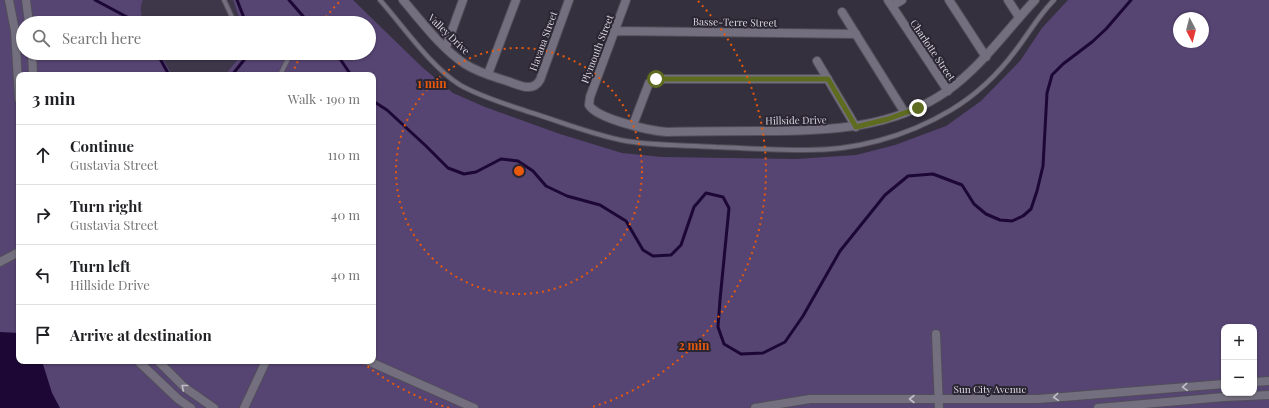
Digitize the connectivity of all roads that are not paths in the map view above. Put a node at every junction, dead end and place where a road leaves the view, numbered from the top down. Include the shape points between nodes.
1 (9, 0) edge
2 (26, 0) edge
3 (224, 0) edge
4 (380, 0) edge
5 (403, 0) edge
6 (463, 0) edge
7 (516, 0) edge
8 (569, 0) edge
9 (626, 0) edge
10 (902, 0) edge
11 (949, 0) edge
12 (1008, 0) edge
13 (1035, 0) edge
14 (1054, 0) edge
15 (890, 3) edge
16 (842, 12) dead end
17 (28, 16) edge
18 (232, 16) edge
19 (1019, 17) junction
20 (614, 31) junction
21 (856, 34) junction
22 (446, 47) junction
23 (16, 48) edge
24 (986, 56) junction
25 (17, 60) edge
26 (32, 60) edge
27 (288, 60) edge
28 (817, 61) dead end
29 (17, 72) edge
30 (33, 72) edge
31 (282, 72) edge
32 (488, 74) junction
33 (828, 79) junction
34 (534, 87) joint
35 (948, 91) junction
36 (589, 105) joint
37 (904, 113) junction
38 (633, 125) junction
39 (856, 127) junction
40 (16, 254) edge
41 (0, 262) edge
42 (936, 334) dead end
43 (141, 364) edge
44 (161, 364) edge
45 (265, 364) edge
46 (375, 364) edge
47 (1269, 381) edge
48 (1257, 382) edge
49 (1221, 384) edge
50 (1269, 395) edge
51 (939, 399) junction
52 (191, 408) edge
53 (214, 408) edge
54 (244, 408) edge
55 (474, 408) edge
56 (756, 408) edge
57 (939, 408) edge
58 (1098, 408) edge

1 - 23 street
2 - 17 street
3 - 18 lane
4 - 14 lane via 444,73 461,85 489,98 590,133 627,141 666,145 803,150 864,144 900,134 951,110 996,74
5 - 22 street, Valley Drive
6 - 22 street
7 - 32 street
8 - 34 street, Havana Street via 540,80
9 - 20 street, Plymouth Street
10 - 15 street
11 - 24 street
12 - 19 street
13 - 19 street, Hillside Drive
15 - 35 street, Charlotte Street
16 - 21 street
19 - 24 street, Hillside Drive
20 - 21 street, Basse-Terre Street
20 - 36 street, Plymouth Street
21 - 37 street
22 - 32 street, Valley Drive via 466,64
24 - 35 street, Hillside Drive
25 - 29 street
26 - 30 street
27 - 31 lane
28 - 33 street
32 - 34 street, Valley Drive via 523,87
33 - 38 street via 656,79 649,83
33 - 39 street
35 - 37 street, Hillside Drive
36 - 38 street, Hillside Drive via 595,112
37 - 39 street, Hillside Drive
38 - 39 street, Hillside Drive via 667,132 834,130
40 - 41 street
42 - 51 street
43 - 52 street
53 -> 44 street via 184,387
45 - 54 street
46 - 55 street
47 - 48 street
49 -> 51 street, Sun City Avenue via 1038,399
50 - 58 street
51 -> 56 street, Sun City Avenue via 810,399
51 - 57 street

